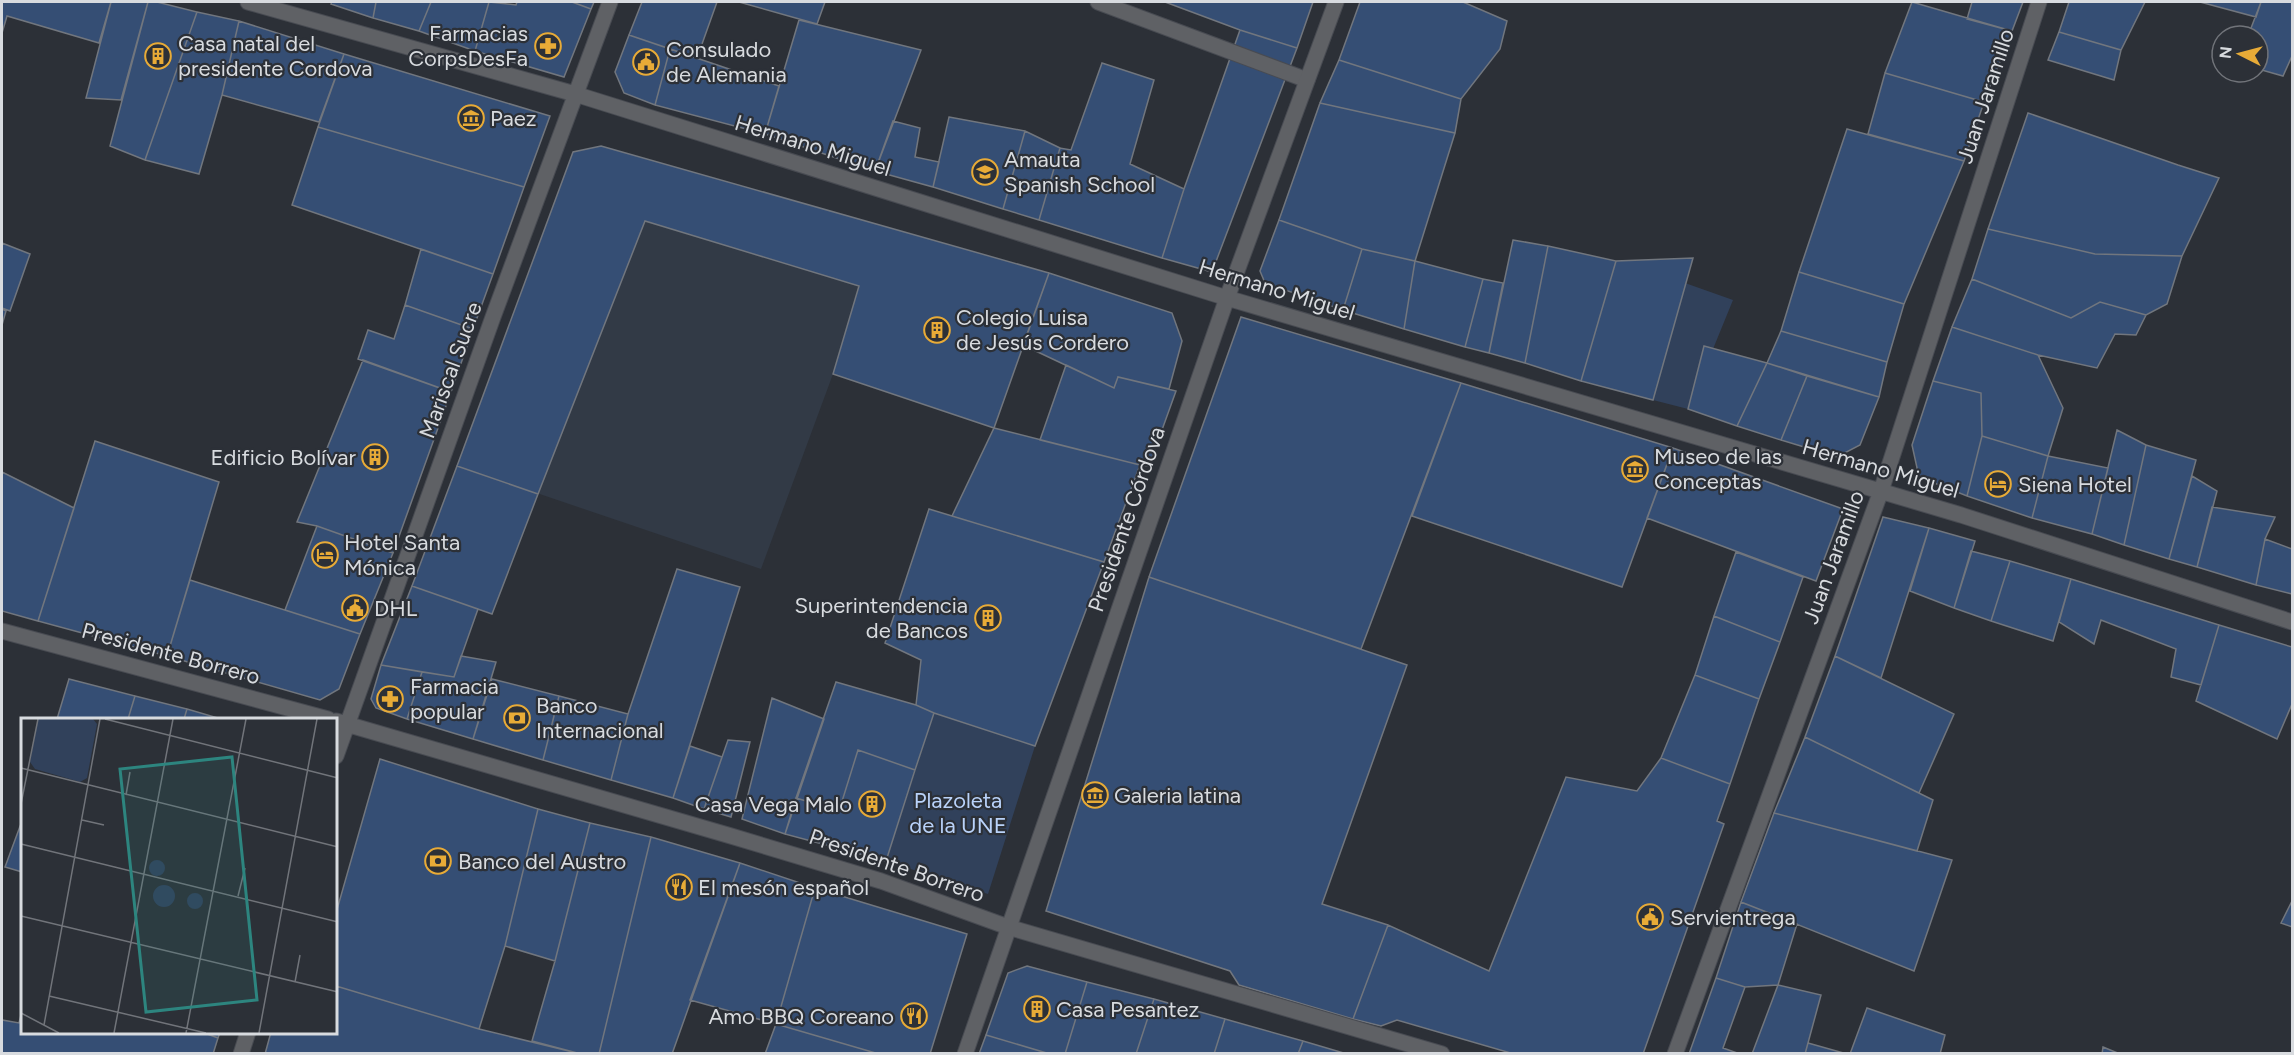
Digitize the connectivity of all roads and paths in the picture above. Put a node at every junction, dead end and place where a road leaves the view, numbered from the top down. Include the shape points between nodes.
1 (248, 2) edge
2 (610, 2) edge
3 (1098, 2) edge
4 (1336, 2) edge
5 (2039, 2) edge
6 (1307, 80) junction
7 (575, 94) junction
8 (1227, 298) junction
9 (1881, 491) junction
10 (2292, 622) edge
11 (2, 631) edge
12 (324, 718) edge
13 (341, 723) edge
14 (338, 743) edge
15 (1008, 927) junction
16 (247, 1034) edge
17 (241, 1053) edge
18 (965, 1053) edge
19 (1442, 1053) edge
20 (1675, 1053) edge

1 - 7 street, Hermano Miguel
2 - 7 street, Mariscal Sucre
3 - 6 street
4 - 6 street, Presidente Córdova
5 - 9 street, Juan Jaramillo
6 - 8 street, Presidente Córdova
7 - 8 street, Hermano Miguel
7 - 13 street, Mariscal Sucre
8 - 9 street, Hermano Miguel
8 - 15 street, Presidente Córdova
9 - 10 street, Hermano Miguel
9 - 20 street, Juan Jaramillo
11 - 12 street, Presidente Borrero
13 - 14 street, Mariscal Sucre
13 - 15 street, Presidente Borrero via 881,881
15 - 18 street, Presidente Córdova
15 - 19 street, Presidente Borrero
16 - 17 street

